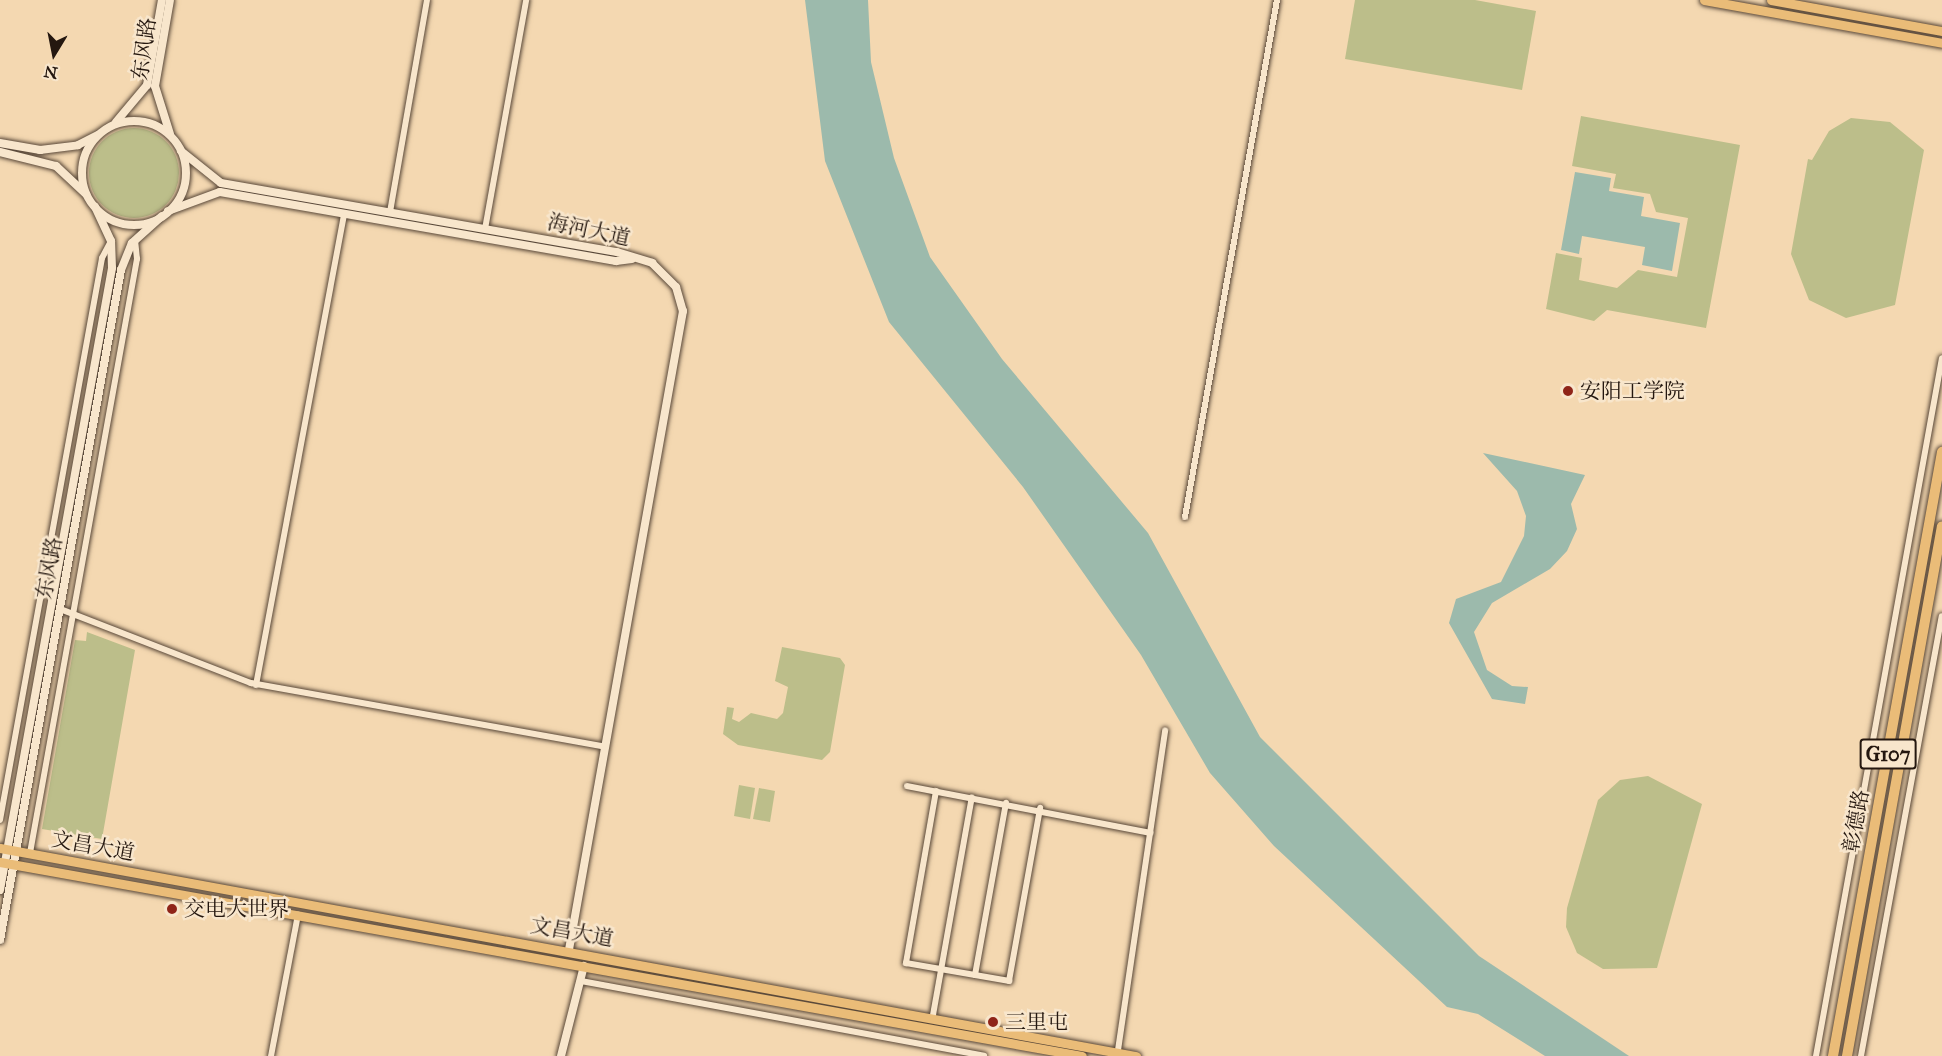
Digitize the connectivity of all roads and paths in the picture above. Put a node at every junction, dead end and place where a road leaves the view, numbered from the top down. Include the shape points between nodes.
1 (162, 0) edge
2 (170, 0) edge
3 (427, 0) edge
4 (526, 0) edge
5 (1277, 0) edge
6 (1704, 0) edge
7 (1771, 0) edge
8 (1942, 31) edge
9 (1942, 43) edge
10 (111, 126) junction
11 (98, 135) junction
12 (171, 137) junction
13 (0, 143) edge
14 (181, 151) junction
15 (0, 152) edge
16 (86, 194) junction
17 (95, 207) junction
18 (390, 212) junction
19 (165, 214) junction
20 (344, 214) junction
21 (485, 229) junction
22 (135, 240) junction
23 (111, 241) junction
24 (637, 259) junction
25 (1942, 358) edge
26 (1942, 452) edge
27 (1185, 517) dead end
28 (1942, 526) edge
29 (60, 609) junction
30 (71, 614) junction
31 (1942, 616) edge
32 (256, 685) junction
33 (1165, 730) dead end
34 (605, 747) junction
35 (908, 786) dead end
36 (936, 790) junction
37 (972, 797) junction
38 (1006, 802) junction
39 (1040, 808) junction
40 (0, 820) edge
41 (1151, 833) junction
42 (8, 849) edge
43 (30, 853) junction
44 (6, 863) edge
45 (0, 890) edge
46 (298, 915) junction
47 (0, 940) edge
48 (569, 950) junction
49 (584, 966) junction
50 (941, 969) junction
51 (975, 975) junction
52 (581, 981) junction
53 (933, 1015) junction
54 (1118, 1050) junction
55 (272, 1056) edge
56 (561, 1056) edge
57 (984, 1056) edge
58 (1082, 1056) edge
59 (1136, 1056) edge
60 (1816, 1056) edge
61 (1833, 1056) edge
62 (1847, 1056) edge
63 (1861, 1056) edge

1 - 10 main road, 东风路 via 147,85 133,108
2 - 12 main road, 东风路 via 155,86
3 - 18 street
4 - 21 street
5 - 27 street
6 - 9 main road
7 - 8 main road
10 - 11 main road
10 - 12 main road via 143,122
11 - 13 street via 78,145 40,150
11 - 16 main road via 83,162
12 - 14 main road
14 - 18 street, 海河大道 via 221,183
14 - 19 main road via 185,183
15 - 16 street via 56,166
16 - 17 main road
17 - 19 main road via 123,223
17 - 23 main road, 东风路
18 - 21 street, 海河大道
19 - 20 street, 海河大道 via 220,192
19 - 22 main road, 东风路
20 - 24 street, 海河大道 via 616,261
20 - 32 street
21 - 24 street, 海河大道
22 - 29 main road, 东风路 via 121,270
22 - 30 street via 136,259
23 - 40 street via 102,258
23 - 42 main road, 东风路 via 112,268
24 - 34 street via 670,277 683,311
25 - 60 street
26 - 61 highway, 彰德路 / G107
28 - 62 highway, 彰德路 / G107
29 - 30 street
29 - 42 main road, 东风路
30 - 32 street
30 - 43 street
31 - 63 street
32 - 34 street
33 - 41 street via 1149,815
34 - 48 street
35 - 36 street
36 - 37 street
36 - 50 street via 906,963
37 - 38 street
37 - 50 street
38 - 39 street
38 - 51 street
39 - 41 street
39 - 51 street via 1009,981
41 - 54 street
42 - 43 main road, 文昌大道
42 - 44 main road, 东风路
43 - 48 main road, 文昌大道
44 - 45 main road, 东风路
44 - 46 main road, 文昌大道
44 - 47 main road, 东风路
46 - 49 main road, 文昌大道
46 - 55 street
48 - 53 main road, 文昌大道
49 - 52 street
49 - 58 main road, 文昌大道
50 - 51 street
50 - 53 street
52 - 56 street
52 - 57 street
53 - 54 main road, 文昌大道
54 - 59 main road, 文昌大道

